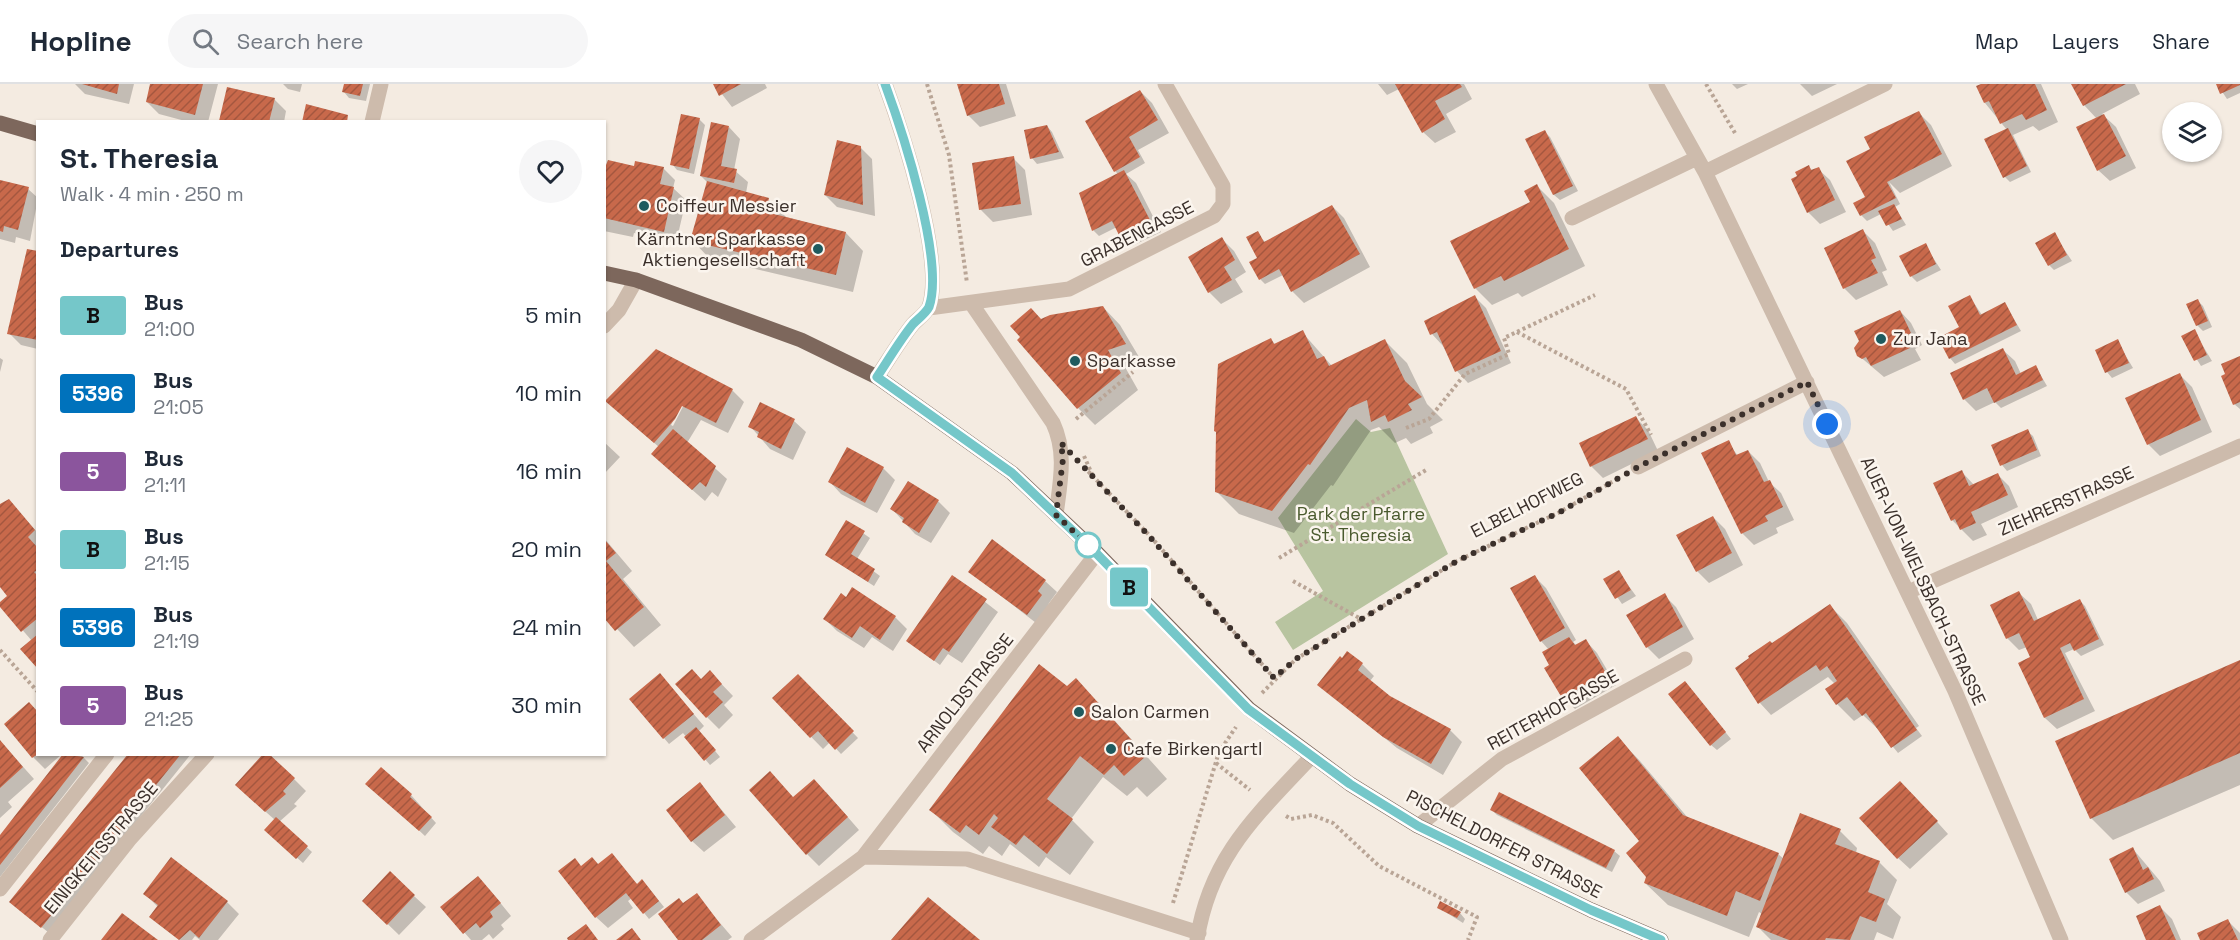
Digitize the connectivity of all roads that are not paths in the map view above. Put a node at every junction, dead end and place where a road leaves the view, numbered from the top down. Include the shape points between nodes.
1 (381, 84) edge
2 (885, 84) edge
3 (1165, 84) edge
4 (1656, 84) edge
5 (1885, 84) edge
6 (372, 120) edge
7 (0, 123) edge
8 (36, 133) edge
9 (1697, 158) junction
10 (1705, 172) junction
11 (1572, 218) dead end
12 (606, 273) edge
13 (636, 280) junction
14 (970, 303) junction
15 (928, 308) junction
16 (606, 324) edge
17 (877, 377) junction
18 (1807, 382) junction
19 (2240, 446) edge
20 (1638, 467) road end
21 (1056, 515) junction
22 (1096, 553) junction
23 (1908, 592) junction
24 (1685, 659) dead end
25 (105, 756) edge
26 (205, 756) edge
27 (1312, 756) junction
28 (1418, 826) junction
29 (863, 857) junction
30 (0, 889) edge
31 (1198, 937) edge
32 (50, 940) edge
33 (751, 940) edge
34 (1661, 940) edge
35 (2061, 940) edge

1 - 6 street
2 - 15 street via 905,140 929,242
3 - 14 street, GRABENGASSE via 1223,186 1223,204 1214,216 1069,289
4 - 9 street, AUER-VON-WELSBACH-STRASSE
5 - 10 street
7 - 8 main road
9 - 10 street, AUER-VON-WELSBACH-STRASSE
9 - 11 street
10 - 18 street, AUER-VON-WELSBACH-STRASSE
12 - 13 main road, PISCHELDORFER STRASSE
13 - 16 street
13 - 17 main road, PISCHELDORFER STRASSE via 801,339
14 - 15 street, GRABENGASSE
14 - 21 street via 1053,423 1063,459
15 - 17 street
17 - 21 main road, PISCHELDORFER STRASSE via 1012,473
18 - 20 street
18 - 23 street, AUER-VON-WELSBACH-STRASSE
19 - 23 street, ZIEHRERSTRASSE
21 - 22 main road, PISCHELDORFER STRASSE
22 - 27 main road, PISCHELDORFER STRASSE via 1248,709
22 - 29 street, ARNOLDSTRASSE
23 - 35 street, AUER-VON-WELSBACH-STRASSE via 1955,691
24 - 28 street, REITERHOFGASSE via 1502,759
25 - 30 street
26 - 32 street, EINIGKEITSSTRASSE via 129,840
27 - 28 main road, PISCHELDORFER STRASSE
27 - 31 street via 1237,837 1215,875
28 - 34 main road, PISCHELDORFER STRASSE
29 - 31 street via 967,860 1167,922
29 - 33 street, ARNOLDSTRASSE

